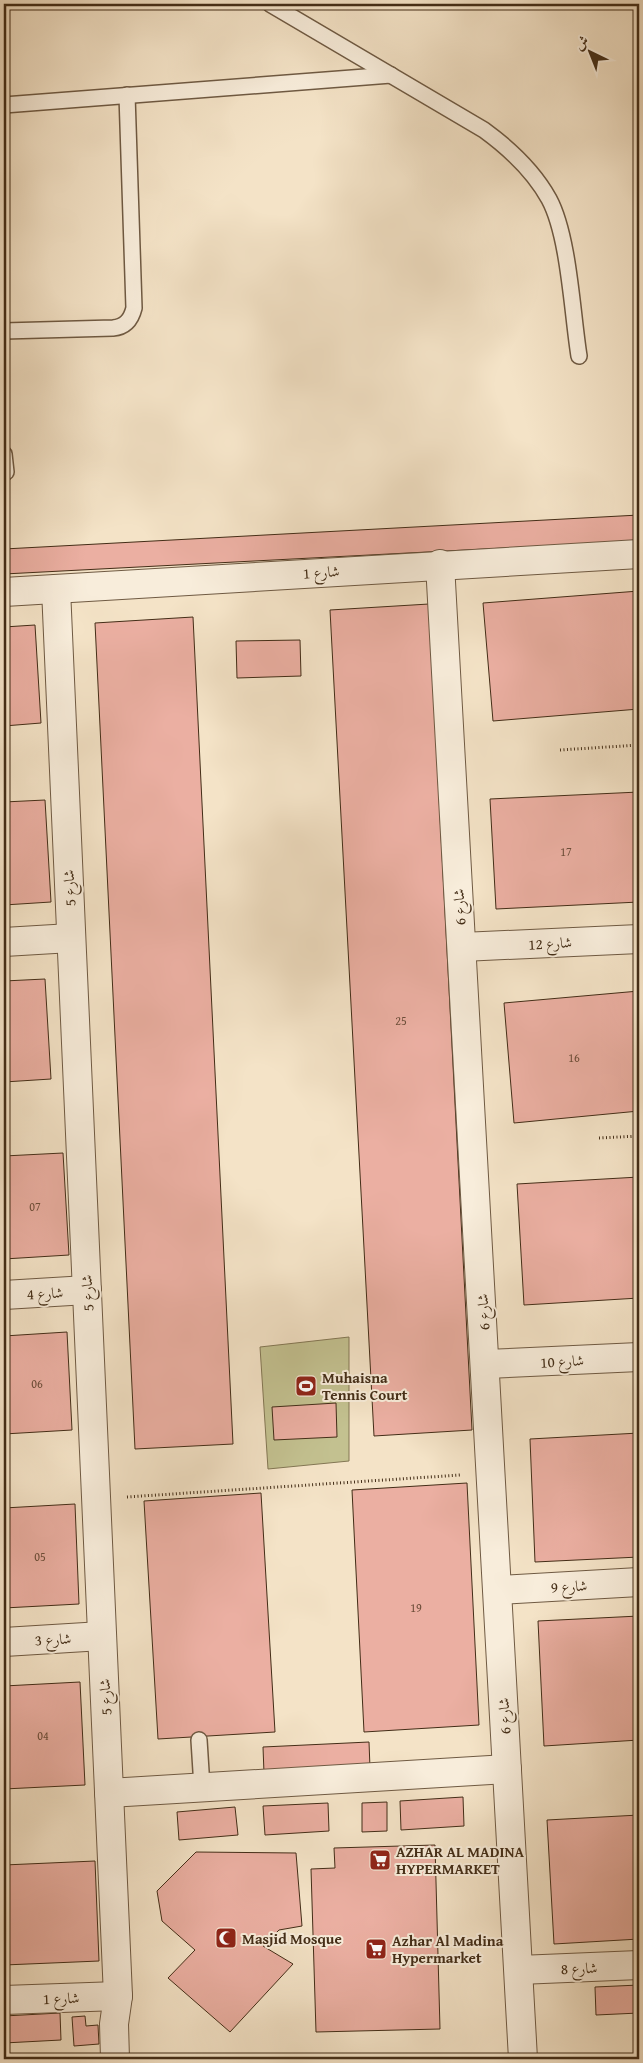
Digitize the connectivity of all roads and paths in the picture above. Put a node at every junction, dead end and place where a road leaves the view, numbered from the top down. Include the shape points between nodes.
1 (270, 4) edge
2 (391, 75) junction
3 (127, 95) junction
4 (4, 104) edge
5 (4, 331) edge
6 (579, 356) dead end
7 (4, 454) edge
8 (6, 472) dead end
9 (639, 554) edge
10 (440, 564) junction
11 (56, 589) junction
12 (4, 592) edge
13 (639, 745) edge
14 (560, 750) dead end
15 (71, 938) junction
16 (639, 939) edge
17 (4, 942) edge
18 (462, 946) junction
19 (639, 1136) edge
20 (599, 1138) dead end
21 (86, 1290) junction
22 (4, 1295) edge
23 (639, 1357) edge
24 (486, 1364) junction
25 (492, 1473) junction
26 (96, 1499) junction
27 (639, 1582) edge
28 (498, 1590) junction
29 (102, 1636) junction
30 (4, 1642) edge
31 (199, 1740) dead end
32 (507, 1769) junction
33 (634, 1771) dead end
34 (639, 1771) edge
35 (202, 1787) junction
36 (109, 1793) junction
37 (639, 1965) edge
38 (520, 1970) junction
39 (118, 1996) junction
40 (4, 2000) edge
41 (115, 2059) edge
42 (133, 2059) edge
43 (523, 2059) edge

1 - 2 lane
2 - 3 lane
2 - 6 lane via 484,130 510,149 531,172 549,199 560,229
3 - 4 lane
3 - 5 lane via 132,316 121,327 113,328
7 - 8 lane
9 - 10 street, شارع 1
10 - 11 street, شارع 1
10 - 18 street, شارع 6
11 - 12 street, شارع 1
11 - 15 street, شارع 5
13 - 14 path
15 - 17 street
15 - 21 street, شارع 5
16 - 18 street, شارع 12
18 - 24 street, شارع 6
19 - 20 path
21 - 22 street, شارع 4
21 - 26 street, شارع 5
23 - 24 street, شارع 10
24 - 25 street, شارع 6
25 - 26 path
25 - 28 street, شارع 6
26 - 29 street, شارع 5
27 - 28 street, شارع 9
28 - 32 street, شارع 6
29 - 30 street, شارع 3
29 - 36 street, شارع 5
31 - 35 lane
32 - 35 street
32 - 38 street, شارع 6
33 - 34 path
35 - 36 street
36 - 39 street, شارع 5
37 - 38 street, شارع 8
38 - 43 street, شارع 6
39 - 40 street, شارع 1
39 - 41 street, شارع 5 via 114,2024
39 - 42 street, شارع 5 via 131,2024

